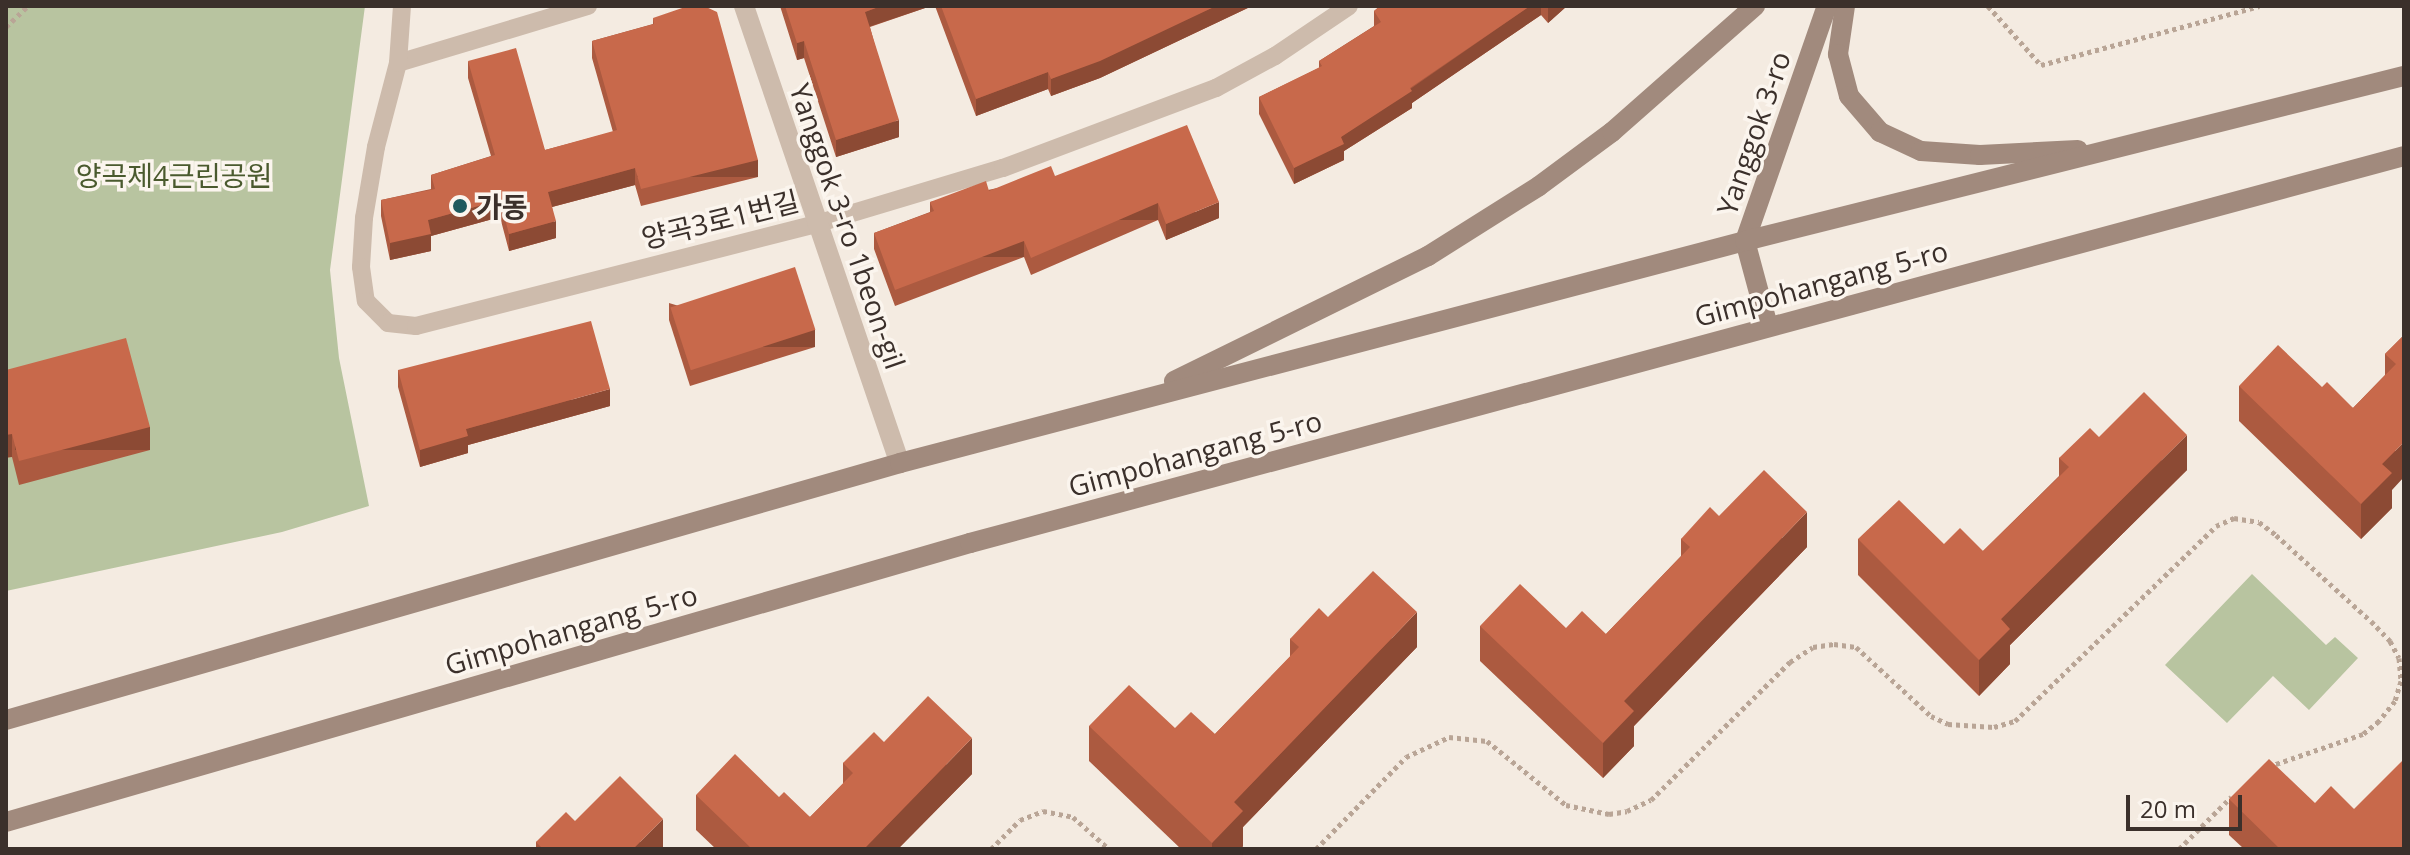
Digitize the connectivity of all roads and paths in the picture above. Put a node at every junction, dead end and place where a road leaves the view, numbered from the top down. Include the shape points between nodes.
1 (28, 6) edge
2 (402, 6) edge
3 (588, 6) edge
4 (744, 6) edge
5 (1349, 6) edge
6 (1755, 6) edge
7 (1827, 6) edge
8 (1845, 6) edge
9 (1988, 6) edge
10 (2259, 6) edge
11 (6, 27) edge
12 (398, 63) junction
13 (2404, 76) edge
14 (2126, 148) junction
15 (2404, 156) edge
16 (816, 224) junction
17 (1745, 241) junction
18 (1768, 326) junction
19 (1132, 402) junction
20 (900, 463) junction
21 (6, 720) edge
22 (2266, 768) edge
23 (2232, 796) edge
24 (6, 822) edge
25 (991, 849) edge
26 (1109, 849) edge
27 (1316, 849) edge
28 (2179, 849) edge

1 - 11 path
2 - 12 lane, 양곡3로1번길
3 - 12 lane
4 - 16 street, Yanggok 3-ro 1beon-gil
5 - 16 lane, 양곡3로1번길 via 1216,88 1003,168
6 - 19 street via 1612,132 1539,186 1428,256
7 - 17 street, Yanggok 3-ro
8 - 14 street via 1838,54 1849,96 1880,132 1921,151 1966,154
9 - 10 path via 2041,65
12 - 16 lane, 양곡3로1번길 via 376,147 361,267 366,301 388,323 416,326
13 - 14 street, Gimpohangang 5-ro
14 - 17 street, Gimpohangang 5-ro
15 - 18 street, Gimpohangang 5-ro
16 - 20 street, Yanggok 3-ro 1beon-gil
17 - 18 street, Yanggok 3-ro
17 - 19 street, Gimpohangang 5-ro
18 - 24 street, Gimpohangang 5-ro via 970,543
19 - 20 street, Gimpohangang 5-ro
20 - 21 street, Gimpohangang 5-ro
22 - 27 path via 2363,734 2379,721 2395,701 2401,681 2399,658 2371,621 2276,535 2259,522 2234,518 2216,526 2015,721 1994,727 1948,724 1931,716 1856,647 1813,647 1790,662 1651,800 1627,811 1609,814 1566,805 1487,741 1449,737 1406,757
23 - 28 path
25 - 26 path via 1020,820 1043,811 1073,817

